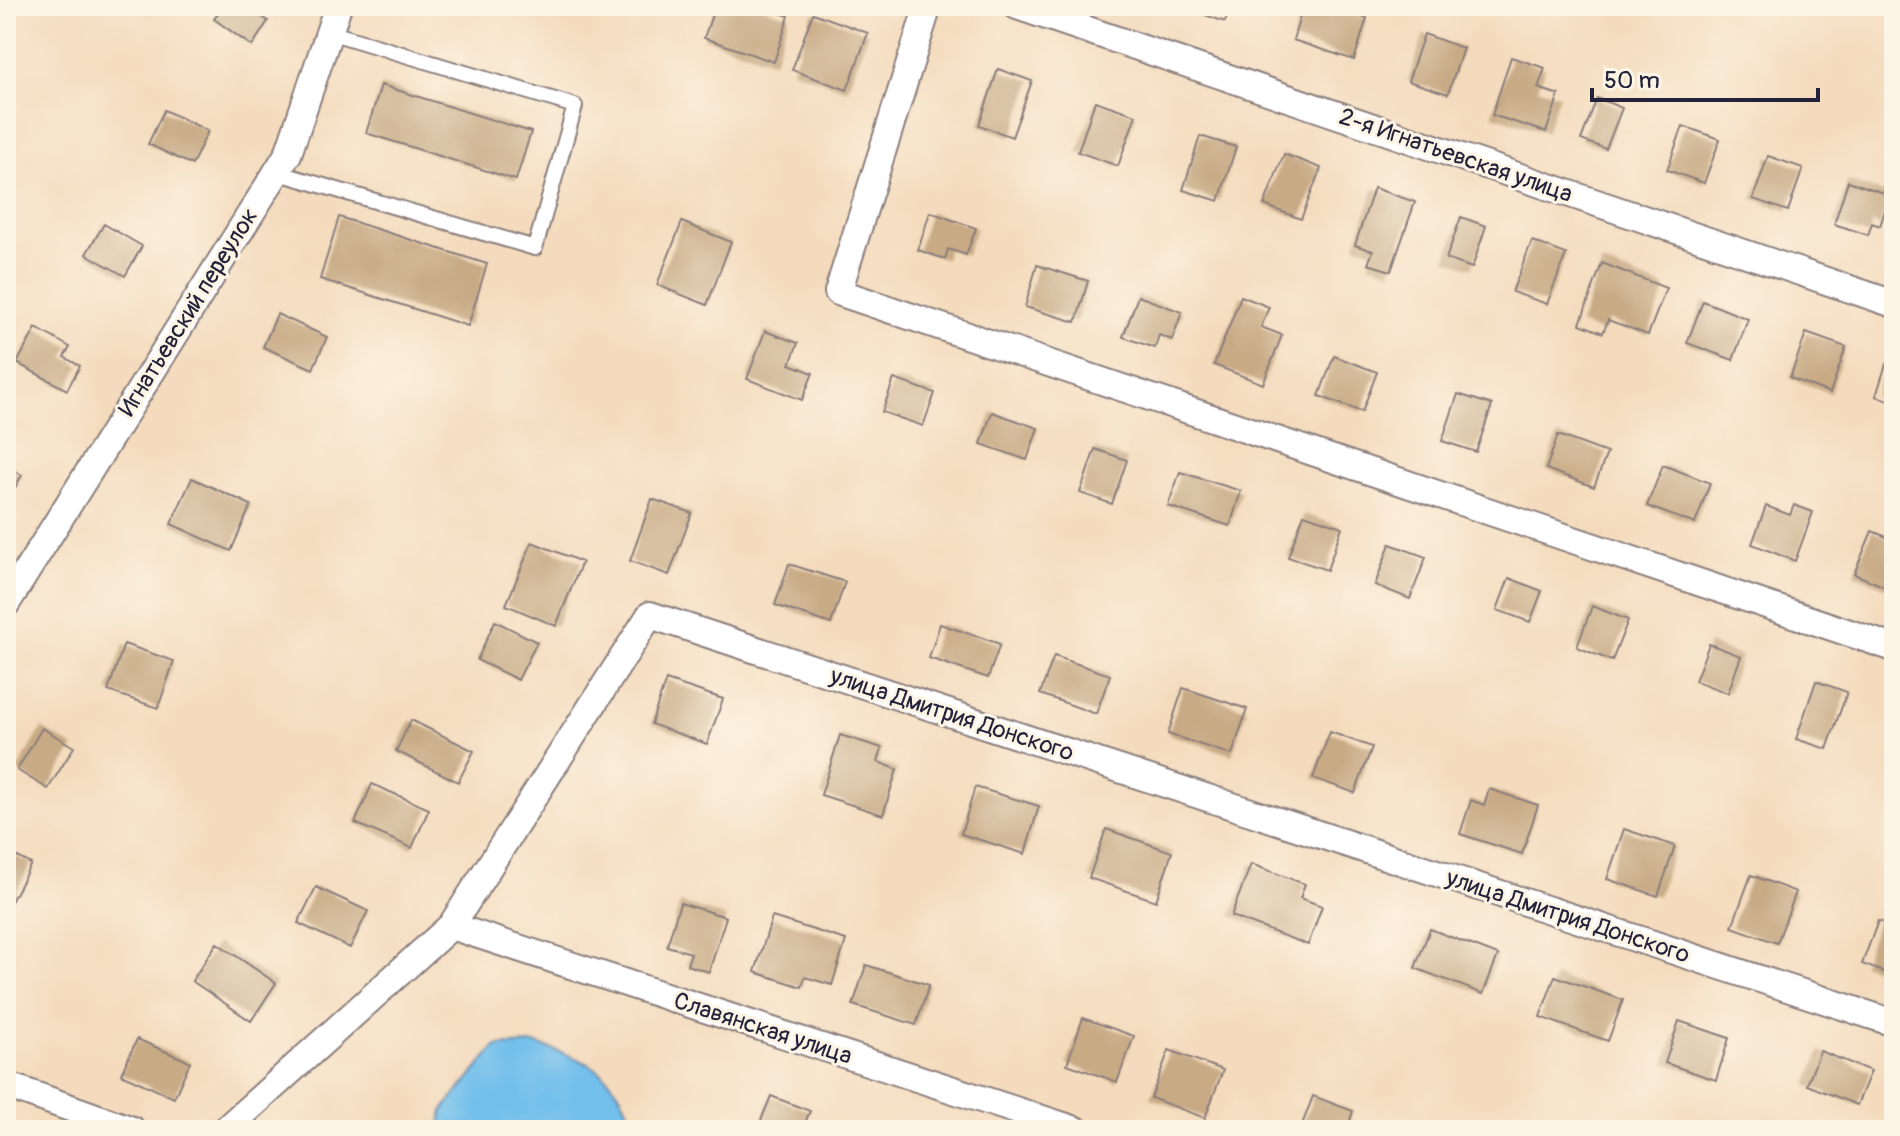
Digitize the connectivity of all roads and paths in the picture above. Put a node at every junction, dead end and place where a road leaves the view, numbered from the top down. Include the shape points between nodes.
1 (338, 6) edge
2 (928, 6) edge
3 (1017, 6) edge
4 (329, 32) junction
5 (276, 172) junction
6 (1894, 304) edge
7 (6, 604) edge
8 (1894, 648) edge
9 (451, 926) junction
10 (1894, 1023) edge
11 (6, 1085) edge
12 (132, 1130) edge
13 (225, 1130) edge
14 (1076, 1130) edge

1 - 4 street, Игнатьевский переулок
2 - 8 street via 838,292
3 - 6 street, 2-я Игнатьевская улица
4 - 5 street, Игнатьевский переулок via 288,154
4 - 5 lane via 575,106 535,248
5 - 7 street, Игнатьевский переулок
9 - 10 street, улица Дмитрия Донского via 650,615
9 - 13 street, улица Дмитрия Донского
9 - 14 street, Славянская улица
11 - 12 street

